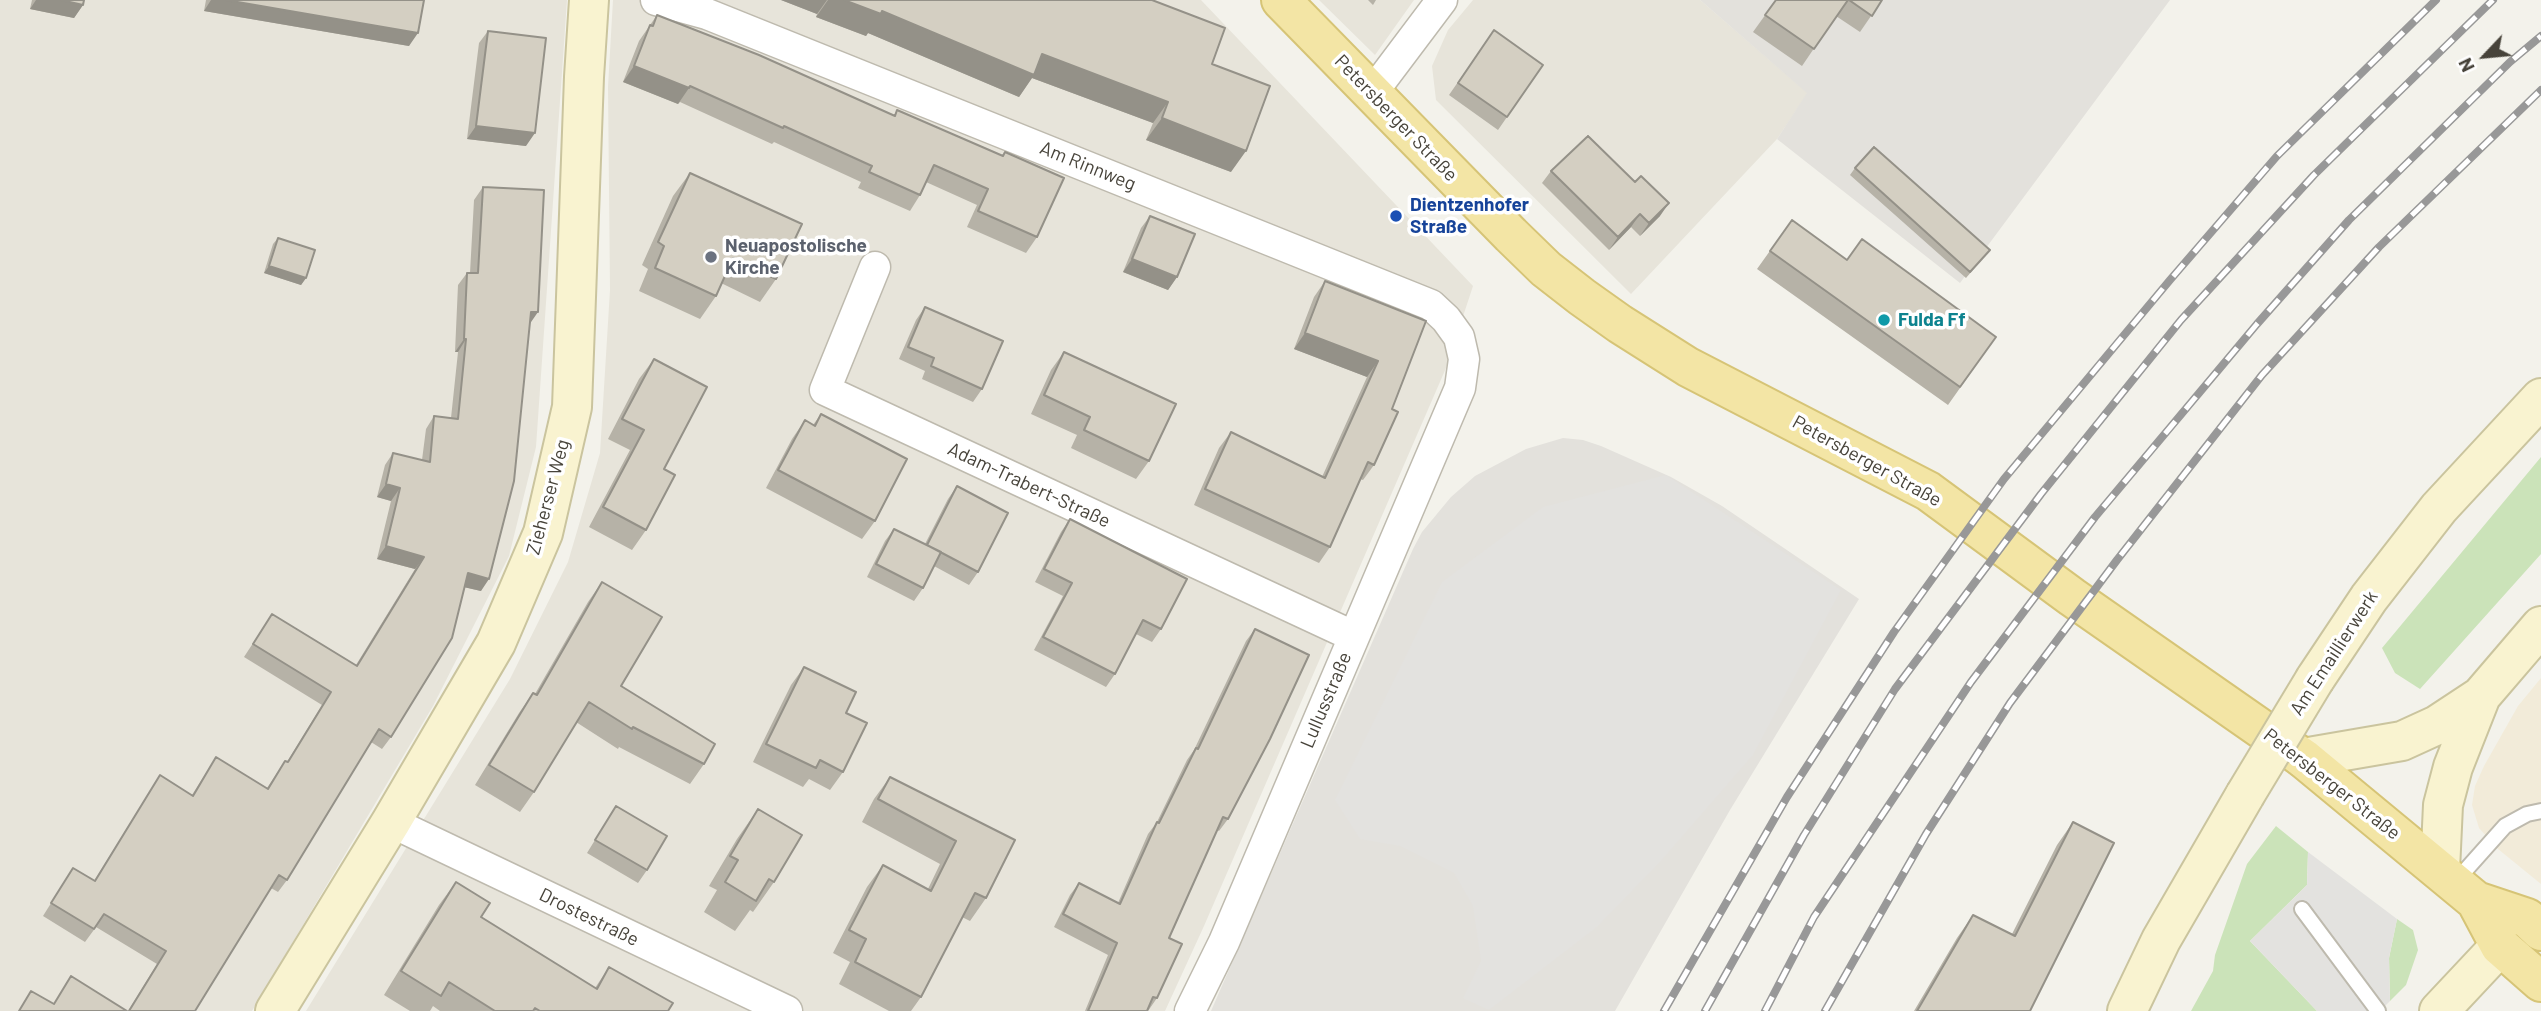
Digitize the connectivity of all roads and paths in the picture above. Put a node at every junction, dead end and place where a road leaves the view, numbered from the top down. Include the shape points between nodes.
1 (589, 0) edge
2 (656, 0) edge
3 (1280, 0) edge
4 (1442, 0) edge
5 (1372, 93) junction
6 (875, 267) dead end
7 (1460, 388) joint
8 (2541, 398) edge
9 (2541, 625) edge
10 (1353, 636) junction
11 (2481, 696) junction
12 (2303, 758) junction
13 (2541, 811) edge
14 (391, 822) junction
15 (2457, 884) junction
16 (2302, 909) dead end
17 (2541, 931) edge
18 (2500, 946) junction
19 (2541, 982) edge
20 (747, 1003) edge
21 (275, 1011) edge
22 (787, 1011) edge
23 (1190, 1011) edge
24 (2127, 1011) edge
25 (2378, 1011) edge
26 (2439, 1011) edge

1 - 14 main road, Zieherser Weg via 572,407 542,533 496,643
2 - 7 street, Am Rinnweg via 707,14 1431,305 1459,337 1464,359
3 - 5 main road, Petersberger Straße
4 - 5 street
5 - 12 main road, Petersberger Straße via 1546,269 1620,324 1721,385 1928,491
6 - 10 street, Adam-Trabert-Straße via 825,390
7 - 10 street, Lullusstraße
8 - 24 main road, Am Emaillierwerk, bridge via 2431,519 2369,598 2245,795 2161,940
9 - 11 main road
10 - 23 street, Lullusstraße via 1224,942
11 - 12 main road via 2437,726 2402,741
11 - 15 main road via 2443,805
12 - 15 main road, Petersberger Straße
13 - 15 lane via 2505,826
14 - 20 street, Drostestraße
14 - 21 main road, Zieherser Weg
15 - 17 main road, Petersberger Straße via 2527,918
15 - 18 main road, Petersberger Straße
16 - 25 lane
18 - 19 main road, Petersberger Straße
18 - 26 main road
20 - 22 street, Drostestraße

